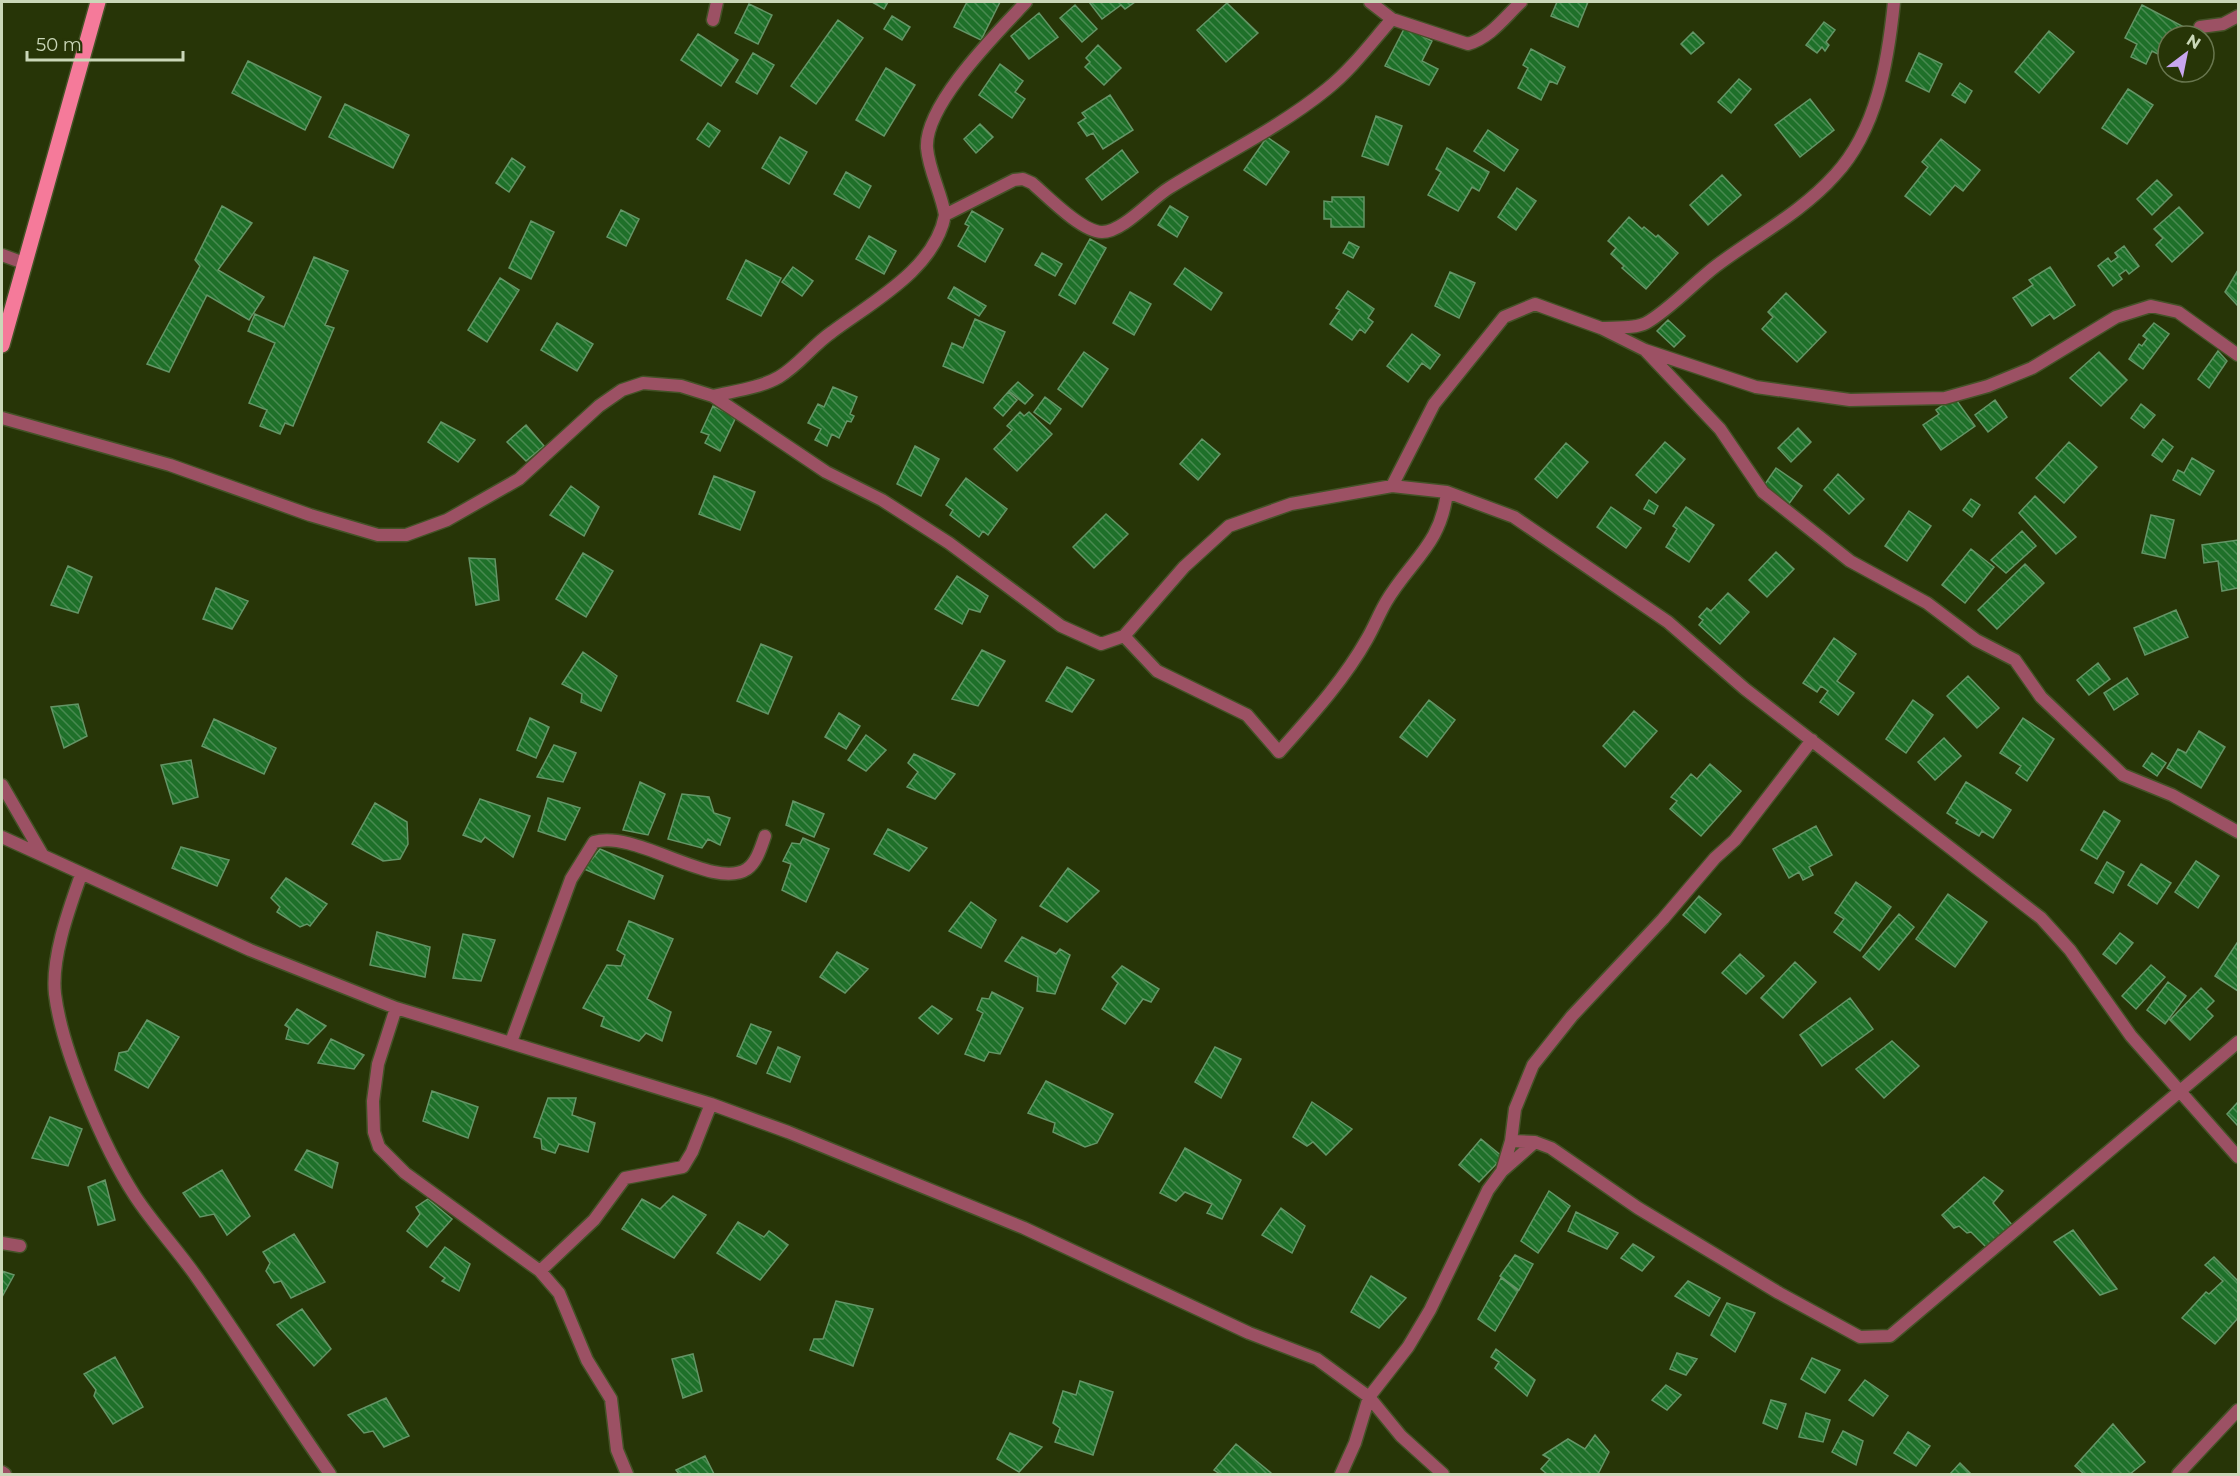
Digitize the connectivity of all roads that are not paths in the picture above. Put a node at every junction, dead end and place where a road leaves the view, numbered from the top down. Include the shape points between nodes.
1 (98, 2) edge
2 (717, 2) edge
3 (1026, 2) edge
4 (1370, 2) edge
5 (1521, 2) edge
6 (1894, 2) edge
7 (2238, 15) edge
8 (1392, 19) junction
9 (713, 20) dead end
10 (2216, 25) edge
11 (945, 215) junction
12 (2, 255) edge
13 (24, 263) junction
14 (1601, 328) junction
15 (2, 345) edge
16 (1645, 350) junction
17 (2238, 355) edge
18 (713, 396) junction
19 (2, 418) edge
20 (1392, 486) junction
21 (1448, 492) junction
22 (1124, 636) junction
23 (1812, 740) junction
24 (2, 785) edge
25 (2238, 832) edge
26 (2, 837) edge
27 (765, 837) dead end
28 (42, 854) junction
29 (81, 875) junction
30 (396, 1008) junction
31 (511, 1042) junction
32 (2238, 1042) edge
33 (2182, 1091) junction
34 (711, 1104) junction
35 (1511, 1141) junction
36 (1536, 1142) junction
37 (2238, 1157) edge
38 (1502, 1171) junction
39 (2, 1243) edge
40 (20, 1246) dead end
41 (540, 1270) junction
42 (1369, 1397) junction
43 (2238, 1410) edge
44 (2, 1472) edge
45 (5, 1474) edge
46 (330, 1474) edge
47 (627, 1474) edge
48 (1341, 1474) edge
49 (1443, 1474) edge
50 (2178, 1474) edge

1 - 13 main road
2 - 9 street
3 - 11 street via 979,52 929,128 927,147
4 - 8 street
5 - 8 street via 1496,28 1468,44
6 - 14 street via 1890,41 1876,101 1863,134 1835,176 1809,200 1716,266 1644,324
7 - 10 street
8 - 11 street via 1328,89 1270,130 1167,189 1116,229 1089,230 1023,179
11 - 18 street via 933,243 906,278 830,333 789,370 766,383
12 - 13 street
13 - 15 main road
14 - 16 street
14 - 20 street via 1535,304 1504,317 1434,404
16 - 17 street via 1756,387 1850,400 1946,398 2023,372 2116,316 2151,306 2178,312
16 - 25 street via 1720,429 1763,492 1850,561 1927,603 1976,640 2015,660 2041,697 2123,775 2172,795
18 - 19 street via 681,386 643,383 622,390 598,406 519,480 447,520 406,535 378,535 170,465
18 - 22 street via 826,472 882,500 949,543 1062,626 1101,644
20 - 21 street
20 - 22 street via 1291,504 1230,526 1184,567
21 - 22 street via 1445,516 1419,560 1387,601 1368,639 1280,752 1247,715 1157,671
21 - 23 street via 1514,517 1558,544 1668,622 1745,689
23 - 33 street via 2041,918 2070,950 2131,1036
23 - 35 street via 1754,818 1579,1008 1533,1065 1515,1109
24 - 28 street
26 - 28 street
27 - 31 street via 748,868 735,874 716,872 622,842 594,842 571,879
28 - 29 street
29 - 30 street via 250,950
29 - 46 street via 63,924 55,992 69,1053 90,1104 118,1168 135,1195 197,1278
30 - 31 street
30 - 41 street via 378,1064 373,1101 374,1132 379,1146 405,1173
31 - 34 street
32 - 33 street
33 - 36 street via 1890,1335 1860,1337 1789,1299
33 - 37 street
34 - 41 street via 683,1167 625,1178 594,1220
34 - 42 street via 1024,1228 1249,1333 1317,1359
35 - 36 street
35 - 38 street
36 - 38 street
38 - 42 street via 1479,1206 1448,1277 1419,1329
39 - 40 street
41 - 47 street via 559,1293 587,1360 607,1389 617,1450
42 - 48 street
42 - 49 street via 1401,1436
43 - 50 street
44 - 45 street

